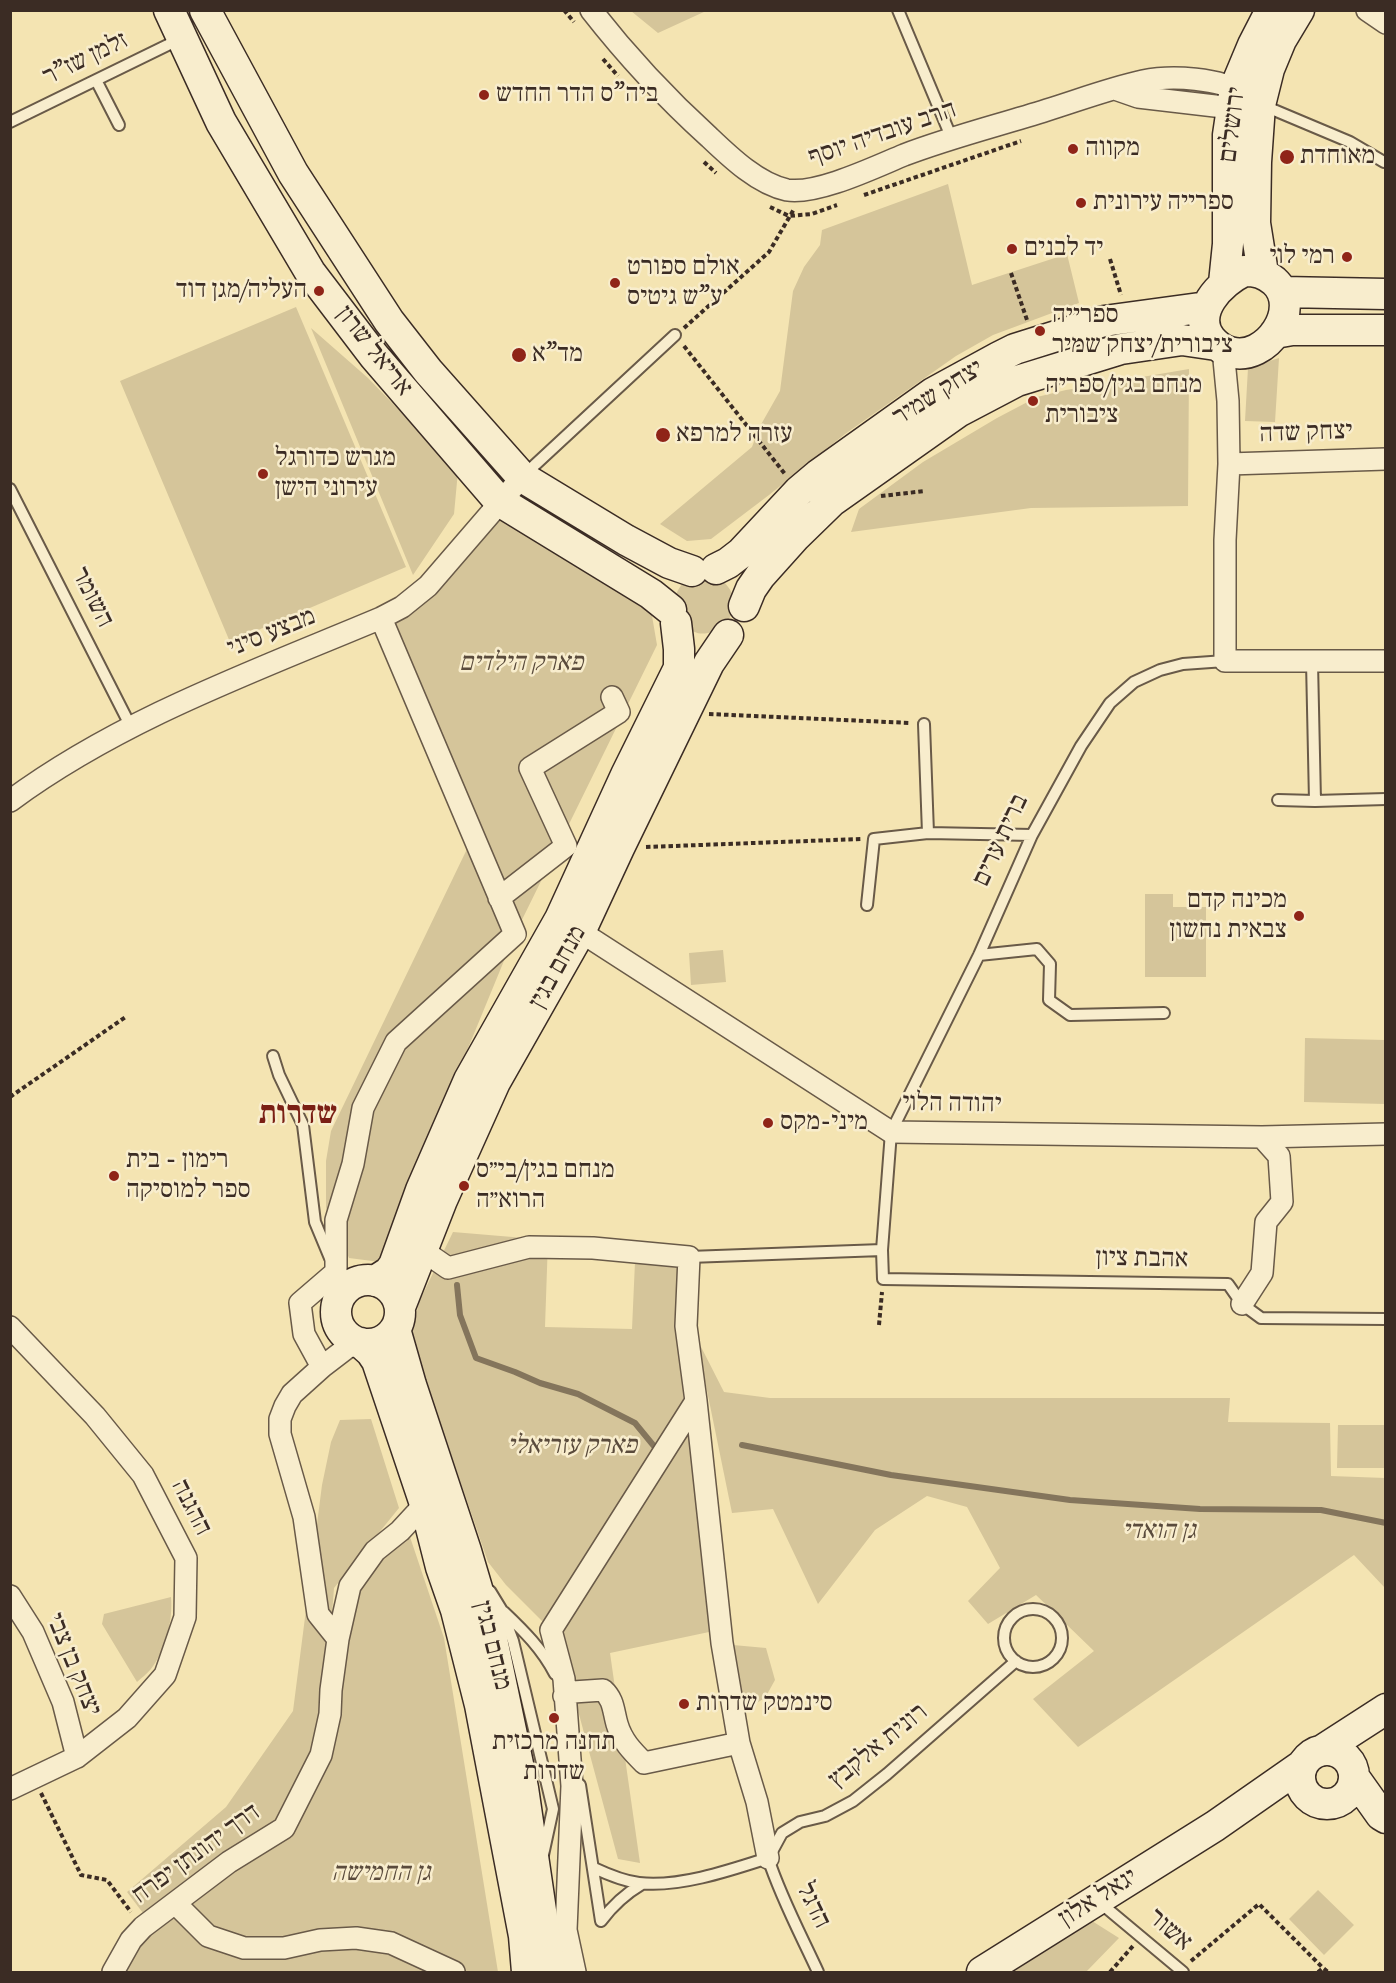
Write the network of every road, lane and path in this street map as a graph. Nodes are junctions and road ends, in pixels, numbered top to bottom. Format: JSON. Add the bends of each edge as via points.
{"nodes":[{"id":1,"x":169,"y":10,"type":"edge"},
{"id":2,"x":205,"y":10,"type":"edge"},
{"id":3,"x":564,"y":10,"type":"edge"},
{"id":4,"x":591,"y":10,"type":"edge"},
{"id":5,"x":898,"y":10,"type":"edge"},
{"id":6,"x":1271,"y":10,"type":"edge"},
{"id":7,"x":1299,"y":10,"type":"edge"},
{"id":8,"x":1366,"y":10,"type":"edge"},
{"id":9,"x":1386,"y":23,"type":"edge"},
{"id":10,"x":577,"y":26,"type":"dead end"},
{"id":11,"x":181,"y":38,"type":"junction"},
{"id":12,"x":597,"y":51,"type":"dead end"},
{"id":13,"x":619,"y":77,"type":"dead end"},
{"id":14,"x":96,"y":80,"type":"junction"},
{"id":15,"x":1242,"y":100,"type":"junction"},
{"id":16,"x":10,"y":122,"type":"edge"},
{"id":17,"x":119,"y":125,"type":"dead end"},
{"id":18,"x":1031,"y":137,"type":"dead end"},
{"id":19,"x":952,"y":139,"type":"junction"},
{"id":20,"x":702,"y":160,"type":"dead end"},
{"id":21,"x":1384,"y":162,"type":"dead end"},
{"id":22,"x":720,"y":176,"type":"dead end"},
{"id":23,"x":809,"y":190,"type":"junction"},
{"id":24,"x":854,"y":199,"type":"dead end"},
{"id":25,"x":842,"y":203,"type":"dead end"},
{"id":26,"x":765,"y":205,"type":"dead end"},
{"id":27,"x":789,"y":216,"type":"junction"},
{"id":28,"x":1110,"y":259,"type":"dead end"},
{"id":29,"x":1011,"y":273,"type":"dead end"},
{"id":30,"x":1273,"y":283,"type":"junction"},
{"id":31,"x":1386,"y":294,"type":"edge"},
{"id":32,"x":1216,"y":295,"type":"junction"},
{"id":33,"x":1127,"y":318,"type":"junction"},
{"id":34,"x":1386,"y":330,"type":"edge"},
{"id":35,"x":1275,"y":333,"type":"junction"},
{"id":36,"x":675,"y":335,"type":"junction"},
{"id":37,"x":1035,"y":342,"type":"junction"},
{"id":38,"x":1227,"y":349,"type":"junction"},
{"id":39,"x":1386,"y":459,"type":"edge"},
{"id":40,"x":1229,"y":464,"type":"junction"},
{"id":41,"x":522,"y":477,"type":"junction"},
{"id":42,"x":10,"y":489,"type":"edge"},
{"id":43,"x":799,"y":491,"type":"junction"},
{"id":44,"x":499,"y":501,"type":"junction"},
{"id":45,"x":704,"y":570,"type":"junction"},
{"id":46,"x":744,"y":606,"type":"junction"},
{"id":47,"x":673,"y":617,"type":"junction"},
{"id":48,"x":381,"y":618,"type":"junction"},
{"id":49,"x":728,"y":635,"type":"junction"},
{"id":50,"x":1225,"y":661,"type":"junction"},
{"id":51,"x":1386,"y":661,"type":"edge"},
{"id":52,"x":1312,"y":662,"type":"junction"},
{"id":53,"x":612,"y":697,"type":"dead end"},
{"id":54,"x":686,"y":712,"type":"junction"},
{"id":55,"x":924,"y":724,"type":"joint"},
{"id":56,"x":130,"y":727,"type":"junction"},
{"id":57,"x":1386,"y":799,"type":"edge"},
{"id":58,"x":1278,"y":800,"type":"dead end"},
{"id":59,"x":10,"y":801,"type":"edge"},
{"id":60,"x":1315,"y":801,"type":"junction"},
{"id":61,"x":928,"y":833,"type":"junction"},
{"id":62,"x":1032,"y":835,"type":"junction"},
{"id":63,"x":874,"y":839,"type":"junction"},
{"id":64,"x":619,"y":848,"type":"junction"},
{"id":65,"x":499,"y":898,"type":"junction"},
{"id":66,"x":867,"y":905,"type":"dead end"},
{"id":67,"x":570,"y":925,"type":"junction"},
{"id":68,"x":979,"y":955,"type":"junction"},
{"id":69,"x":1164,"y":1013,"type":"dead end"},
{"id":70,"x":127,"y":1016,"type":"dead end"},
{"id":71,"x":273,"y":1056,"type":"dead end"},
{"id":72,"x":10,"y":1097,"type":"edge"},
{"id":73,"x":891,"y":1132,"type":"junction"},
{"id":74,"x":1386,"y":1134,"type":"edge"},
{"id":75,"x":1262,"y":1137,"type":"junction"},
{"id":76,"x":422,"y":1250,"type":"junction"},
{"id":77,"x":882,"y":1250,"type":"junction"},
{"id":78,"x":689,"y":1257,"type":"junction"},
{"id":79,"x":358,"y":1278,"type":"junction"},
{"id":80,"x":884,"y":1279,"type":"junction"},
{"id":81,"x":1242,"y":1304,"type":"junction"},
{"id":82,"x":397,"y":1318,"type":"junction"},
{"id":83,"x":1386,"y":1319,"type":"edge"},
{"id":84,"x":879,"y":1324,"type":"dead end"},
{"id":85,"x":10,"y":1328,"type":"edge"},
{"id":86,"x":358,"y":1342,"type":"junction"},
{"id":87,"x":322,"y":1367,"type":"junction"},
{"id":88,"x":696,"y":1401,"type":"junction"},
{"id":89,"x":425,"y":1504,"type":"junction"},
{"id":90,"x":466,"y":1551,"type":"junction"},
{"id":91,"x":10,"y":1596,"type":"edge"},
{"id":92,"x":501,"y":1609,"type":"junction"},
{"id":93,"x":338,"y":1639,"type":"junction"},
{"id":94,"x":1016,"y":1661,"type":"junction"},
{"id":95,"x":564,"y":1696,"type":"junction"},
{"id":96,"x":1386,"y":1709,"type":"edge"},
{"id":97,"x":1386,"y":1714,"type":"edge"},
{"id":98,"x":739,"y":1743,"type":"junction"},
{"id":99,"x":77,"y":1757,"type":"junction"},
{"id":100,"x":1312,"y":1758,"type":"junction"},
{"id":101,"x":1353,"y":1773,"type":"junction"},
{"id":102,"x":34,"y":1779,"type":"junction"},
{"id":103,"x":10,"y":1789,"type":"edge"},
{"id":104,"x":1322,"y":1802,"type":"junction"},
{"id":105,"x":1383,"y":1816,"type":"edge"},
{"id":106,"x":1215,"y":1826,"type":"junction"},
{"id":107,"x":768,"y":1858,"type":"junction"},
{"id":108,"x":594,"y":1868,"type":"junction"},
{"id":109,"x":538,"y":1882,"type":"junction"},
{"id":110,"x":642,"y":1884,"type":"junction"},
{"id":111,"x":1098,"y":1901,"type":"junction"},
{"id":112,"x":175,"y":1903,"type":"junction"},
{"id":113,"x":143,"y":1927,"type":"junction"},
{"id":114,"x":1142,"y":1937,"type":"junction"},
{"id":115,"x":1323,"y":1968,"type":"junction"},
{"id":116,"x":1181,"y":1971,"type":"edge"},
{"id":117,"x":113,"y":1972,"type":"edge"},
{"id":118,"x":454,"y":1972,"type":"edge"},
{"id":119,"x":527,"y":1972,"type":"edge"},
{"id":120,"x":550,"y":1972,"type":"edge"},
{"id":121,"x":575,"y":1972,"type":"edge"},
{"id":122,"x":818,"y":1972,"type":"edge"},
{"id":123,"x":982,"y":1972,"type":"edge"},
{"id":124,"x":1110,"y":1972,"type":"edge"},
{"id":125,"x":1318,"y":1972,"type":"edge"},
{"id":126,"x":1328,"y":1972,"type":"edge"}],
"edges":[{"from":1,"to":11,"type":"main road","name":"אריאל שרון"},
{"from":2,"to":41,"type":"main road","name":"אריאל שרון","via":[[293,173],[389,321]]},
{"from":3,"to":10,"type":"path"},
{"from":4,"to":23,"type":"street","name":"הרב עובדיה יוסף","via":[[644,74],[743,168],[788,190]]},
{"from":5,"to":19,"type":"lane"},
{"from":6,"to":15,"type":"main road","name":"ירושלים","via":[[1253,45]]},
{"from":7,"to":15,"type":"main road","name":"ירושלים","via":[[1269,69]]},
{"from":8,"to":9,"type":"street"},
{"from":11,"to":14,"type":"lane","name":"זלמן שז\"ר"},
{"from":11,"to":44,"type":"main road","name":"אריאל שרון","via":[[221,122],[310,272],[374,356]]},
{"from":12,"to":13,"type":"path"},
{"from":14,"to":16,"type":"lane","name":"זלמן שז\"ר"},
{"from":14,"to":17,"type":"lane"},
{"from":15,"to":19,"type":"street","name":"הרב עובדיה יוסף","via":[[1190,78],[1144,80]]},
{"from":15,"to":21,"type":"lane","via":[[1350,142]]},
{"from":15,"to":30,"type":"main road","name":"ירושלים","via":[[1256,162],[1255,223]]},
{"from":15,"to":32,"type":"main road","name":"ירושלים","via":[[1228,135],[1228,244]]},
{"from":18,"to":24,"type":"path"},
{"from":19,"to":23,"type":"street","name":"הרב עובדיה יוסף"},
{"from":20,"to":22,"type":"path"},
{"from":23,"to":27,"type":"path"},
{"from":25,"to":27,"type":"path","via":[[812,214]]},
{"from":26,"to":27,"type":"path"},
{"from":27,"to":36,"type":"path","via":[[769,252]]},
{"from":28,"to":33,"type":"path"},
{"from":29,"to":37,"type":"path"},
{"from":30,"to":31,"type":"main road"},
{"from":30,"to":32,"type":"main road","via":[[1244,271]]},
{"from":30,"to":35,"type":"main road","via":[[1286,302],[1286,312]]},
{"from":32,"to":33,"type":"main road","name":"יצחק שמיר"},
{"from":32,"to":38,"type":"main road","via":[[1204,322],[1206,330]]},
{"from":33,"to":37,"type":"main road","name":"יצחק שמיר"},
{"from":34,"to":35,"type":"main road"},
{"from":35,"to":38,"type":"main road","via":[[1259,348]]},
{"from":36,"to":41,"type":"lane"},
{"from":36,"to":43,"type":"path"},
{"from":37,"to":43,"type":"main road","name":"יצחק שמיר","via":[[933,393]]},
{"from":38,"to":40,"type":"street"},
{"from":38,"to":46,"type":"main road","name":"יצחק שמיר","via":[[1182,340],[1121,350],[1017,381],[958,412],[832,501],[760,576]]},
{"from":39,"to":40,"type":"street","name":"יצחק שדה"},
{"from":40,"to":50,"type":"street"},
{"from":41,"to":44,"type":"street","name":"מבצע סיני"},
{"from":41,"to":45,"type":"main road","name":"אריאל שרון","via":[[669,563]]},
{"from":42,"to":56,"type":"lane","name":"השומר"},
{"from":43,"to":45,"type":"main road","name":"יצחק שמיר","via":[[741,553],[728,563]]},
{"from":44,"to":47,"type":"main road","name":"אריאל שרון","via":[[651,594]]},
{"from":44,"to":48,"type":"street","name":"מבצע סיני","via":[[428,586]]},
{"from":45,"to":46,"type":"main road","via":[[728,574],[743,595]]},
{"from":45,"to":47,"type":"main road","via":[[683,577],[675,587],[671,600]]},
{"from":46,"to":49,"type":"main road","via":[[741,620]]},
{"from":47,"to":49,"type":"main road","via":[[683,632],[700,641],[712,642]]},
{"from":47,"to":67,"type":"main road","name":"מנחם בגין","via":[[679,668],[626,775]]},
{"from":48,"to":56,"type":"street","name":"מבצע סיני"},
{"from":48,"to":65,"type":"street"},
{"from":49,"to":54,"type":"main road","name":"מנחם בגין","via":[[709,663]]},
{"from":50,"to":52,"type":"street","name":"ברית ערים"},
{"from":50,"to":62,"type":"lane","name":"ברית ערים","via":[[1160,670],[1134,682],[1110,703],[1081,746]]},
{"from":51,"to":52,"type":"street","name":"ברית ערים"},
{"from":52,"to":60,"type":"lane"},
{"from":53,"to":65,"type":"street","via":[[620,712],[530,768],[566,846]]},
{"from":54,"to":55,"type":"path"},
{"from":54,"to":64,"type":"main road","name":"מנחם בגין"},
{"from":55,"to":61,"type":"lane"},
{"from":56,"to":59,"type":"street","name":"מבצע סיני","via":[[42,777]]},
{"from":57,"to":60,"type":"lane"},
{"from":58,"to":60,"type":"lane"},
{"from":61,"to":62,"type":"lane"},
{"from":61,"to":63,"type":"lane"},
{"from":62,"to":68,"type":"lane","name":"ברית ערים"},
{"from":63,"to":64,"type":"path"},
{"from":63,"to":66,"type":"lane"},
{"from":64,"to":67,"type":"main road","name":"מנחם בגין"},
{"from":65,"to":79,"type":"street","via":[[515,934],[396,1042],[363,1108],[353,1164],[336,1220]]},
{"from":67,"to":73,"type":"street","name":"יהודה הלוי"},
{"from":67,"to":76,"type":"main road","name":"מנחם בגין","via":[[495,1082]]},
{"from":67,"to":79,"type":"main road","name":"מנחם בגין","via":[[469,1080],[421,1190],[394,1265],[389,1272]]},
{"from":68,"to":69,"type":"lane","via":[[1037,950],[1050,964],[1049,1000],[1070,1015]]},
{"from":68,"to":73,"type":"lane","name":"ברית ערים"},
{"from":70,"to":72,"type":"path"},
{"from":71,"to":79,"type":"lane","via":[[303,1125],[315,1222]]},
{"from":73,"to":75,"type":"street","name":"יהודה הלוי"},
{"from":73,"to":77,"type":"lane","name":"ברית ערים"},
{"from":74,"to":75,"type":"street","name":"יהודה הלוי"},
{"from":75,"to":81,"type":"street","via":[[1279,1156],[1282,1202],[1266,1222],[1262,1273]]},
{"from":76,"to":78,"type":"street","via":[[448,1268],[529,1247]]},
{"from":76,"to":82,"type":"main road","name":"מנחם בגין"},
{"from":77,"to":78,"type":"lane"},
{"from":77,"to":80,"type":"lane","name":"ברית ערים"},
{"from":78,"to":88,"type":"street","via":[[686,1326]]},
{"from":79,"to":82,"type":"main road","via":[[391,1290]]},
{"from":79,"to":86,"type":"main road","via":[[342,1294],[336,1314],[346,1336]]},
{"from":79,"to":87,"type":"street","via":[[300,1303],[304,1334]]},
{"from":80,"to":81,"type":"lane","name":"אהבת ציון","via":[[1228,1284]]},
{"from":80,"to":84,"type":"path"},
{"from":81,"to":83,"type":"lane","name":"אהבת ציון","via":[[1262,1318]]},
{"from":82,"to":86,"type":"main road","via":[[388,1337],[379,1342]]},
{"from":82,"to":90,"type":"main road","name":"מנחם בגין","via":[[411,1385]]},
{"from":85,"to":99,"type":"street","name":"ההגנה","via":[[95,1416],[143,1475],[186,1558],[185,1617],[165,1675],[127,1718]]},
{"from":86,"to":87,"type":"street"},
{"from":86,"to":89,"type":"main road","name":"מנחם בגין","via":[[377,1360]]},
{"from":87,"to":93,"type":"street","via":[[292,1394],[280,1419],[280,1434],[304,1517],[318,1614]]},
{"from":88,"to":95,"type":"street","via":[[551,1630],[564,1679]]},
{"from":88,"to":98,"type":"street","via":[[722,1643]]},
{"from":89,"to":93,"type":"street","name":"דרך יהונתן יפרח","via":[[375,1551],[350,1586]]},
{"from":89,"to":119,"type":"main road","name":"מנחם בגין","via":[[480,1705],[524,1936]]},
{"from":90,"to":92,"type":"lane"},
{"from":90,"to":109,"type":"main road","name":"מנחם בגין","via":[[492,1639],[524,1788]]},
{"from":91,"to":99,"type":"street","name":"יצחק בן צבי","via":[[33,1632],[63,1702]]},
{"from":92,"to":95,"type":"lane","via":[[530,1636],[549,1662]]},
{"from":92,"to":109,"type":"lane","via":[[513,1641],[553,1809]]},
{"from":93,"to":112,"type":"street","name":"דרך יהונתן יפרח","via":[[321,1755],[284,1828],[229,1862]]},
{"from":94,"to":94,"type":"lane","via":[[1035,1666],[1053,1659],[1062,1642],[1052,1615],[1025,1610],[1010,1620],[1004,1637]]},
{"from":94,"to":107,"type":"lane","name":"רונית אלקבץ","via":[[853,1801],[782,1833]]},
{"from":95,"to":98,"type":"street","via":[[603,1690],[611,1698],[627,1747],[644,1763]]},
{"from":95,"to":108,"type":"lane"},
{"from":95,"to":121,"type":"street","via":[[572,1786],[566,1930]]},
{"from":96,"to":100,"type":"main road","name":"יגאל אלון"},
{"from":97,"to":101,"type":"main road","via":[[1362,1750]]},
{"from":98,"to":107,"type":"street","via":[[757,1802]]},
{"from":99,"to":102,"type":"street","name":"ההגנה"},
{"from":100,"to":101,"type":"main road","via":[[1333,1750],[1348,1760]]},
{"from":100,"to":104,"type":"main road","via":[[1300,1782],[1302,1789]]},
{"from":100,"to":106,"type":"main road","name":"יגאל אלון"},
{"from":101,"to":104,"type":"main road","via":[[1352,1786],[1342,1799]]},
{"from":101,"to":105,"type":"main road"},
{"from":102,"to":103,"type":"street","name":"ההגנה"},
{"from":102,"to":113,"type":"path","via":[[81,1875],[106,1880]]},
{"from":104,"to":105,"type":"main road","via":[[1358,1807]]},
{"from":104,"to":106,"type":"main road","name":"יגאל אלון","via":[[1258,1810]]},
{"from":106,"to":111,"type":"main road","name":"יגאל אלון"},
{"from":107,"to":110,"type":"lane","via":[[678,1882]]},
{"from":107,"to":122,"type":"lane","name":"הדגל","via":[[777,1886]]},
{"from":108,"to":110,"type":"lane"},
{"from":108,"to":110,"type":"lane","via":[[602,1921],[626,1893]]},
{"from":109,"to":120,"type":"main road","name":"מנחם בגין"},
{"from":111,"to":114,"type":"lane","name":"אשור"},
{"from":111,"to":123,"type":"main road","name":"יגאל אלון"},
{"from":112,"to":113,"type":"street","name":"דרך יהונתן יפרח"},
{"from":112,"to":118,"type":"street","via":[[208,1936],[244,1948],[284,1948],[356,1938],[391,1943]]},
{"from":113,"to":117,"type":"street","name":"דרך יהונתן יפרח"},
{"from":114,"to":116,"type":"lane","name":"אשור"},
{"from":114,"to":124,"type":"path"},
{"from":115,"to":116,"type":"path","via":[[1259,1904]]},
{"from":115,"to":125,"type":"path"},
{"from":115,"to":126,"type":"path"}]}
